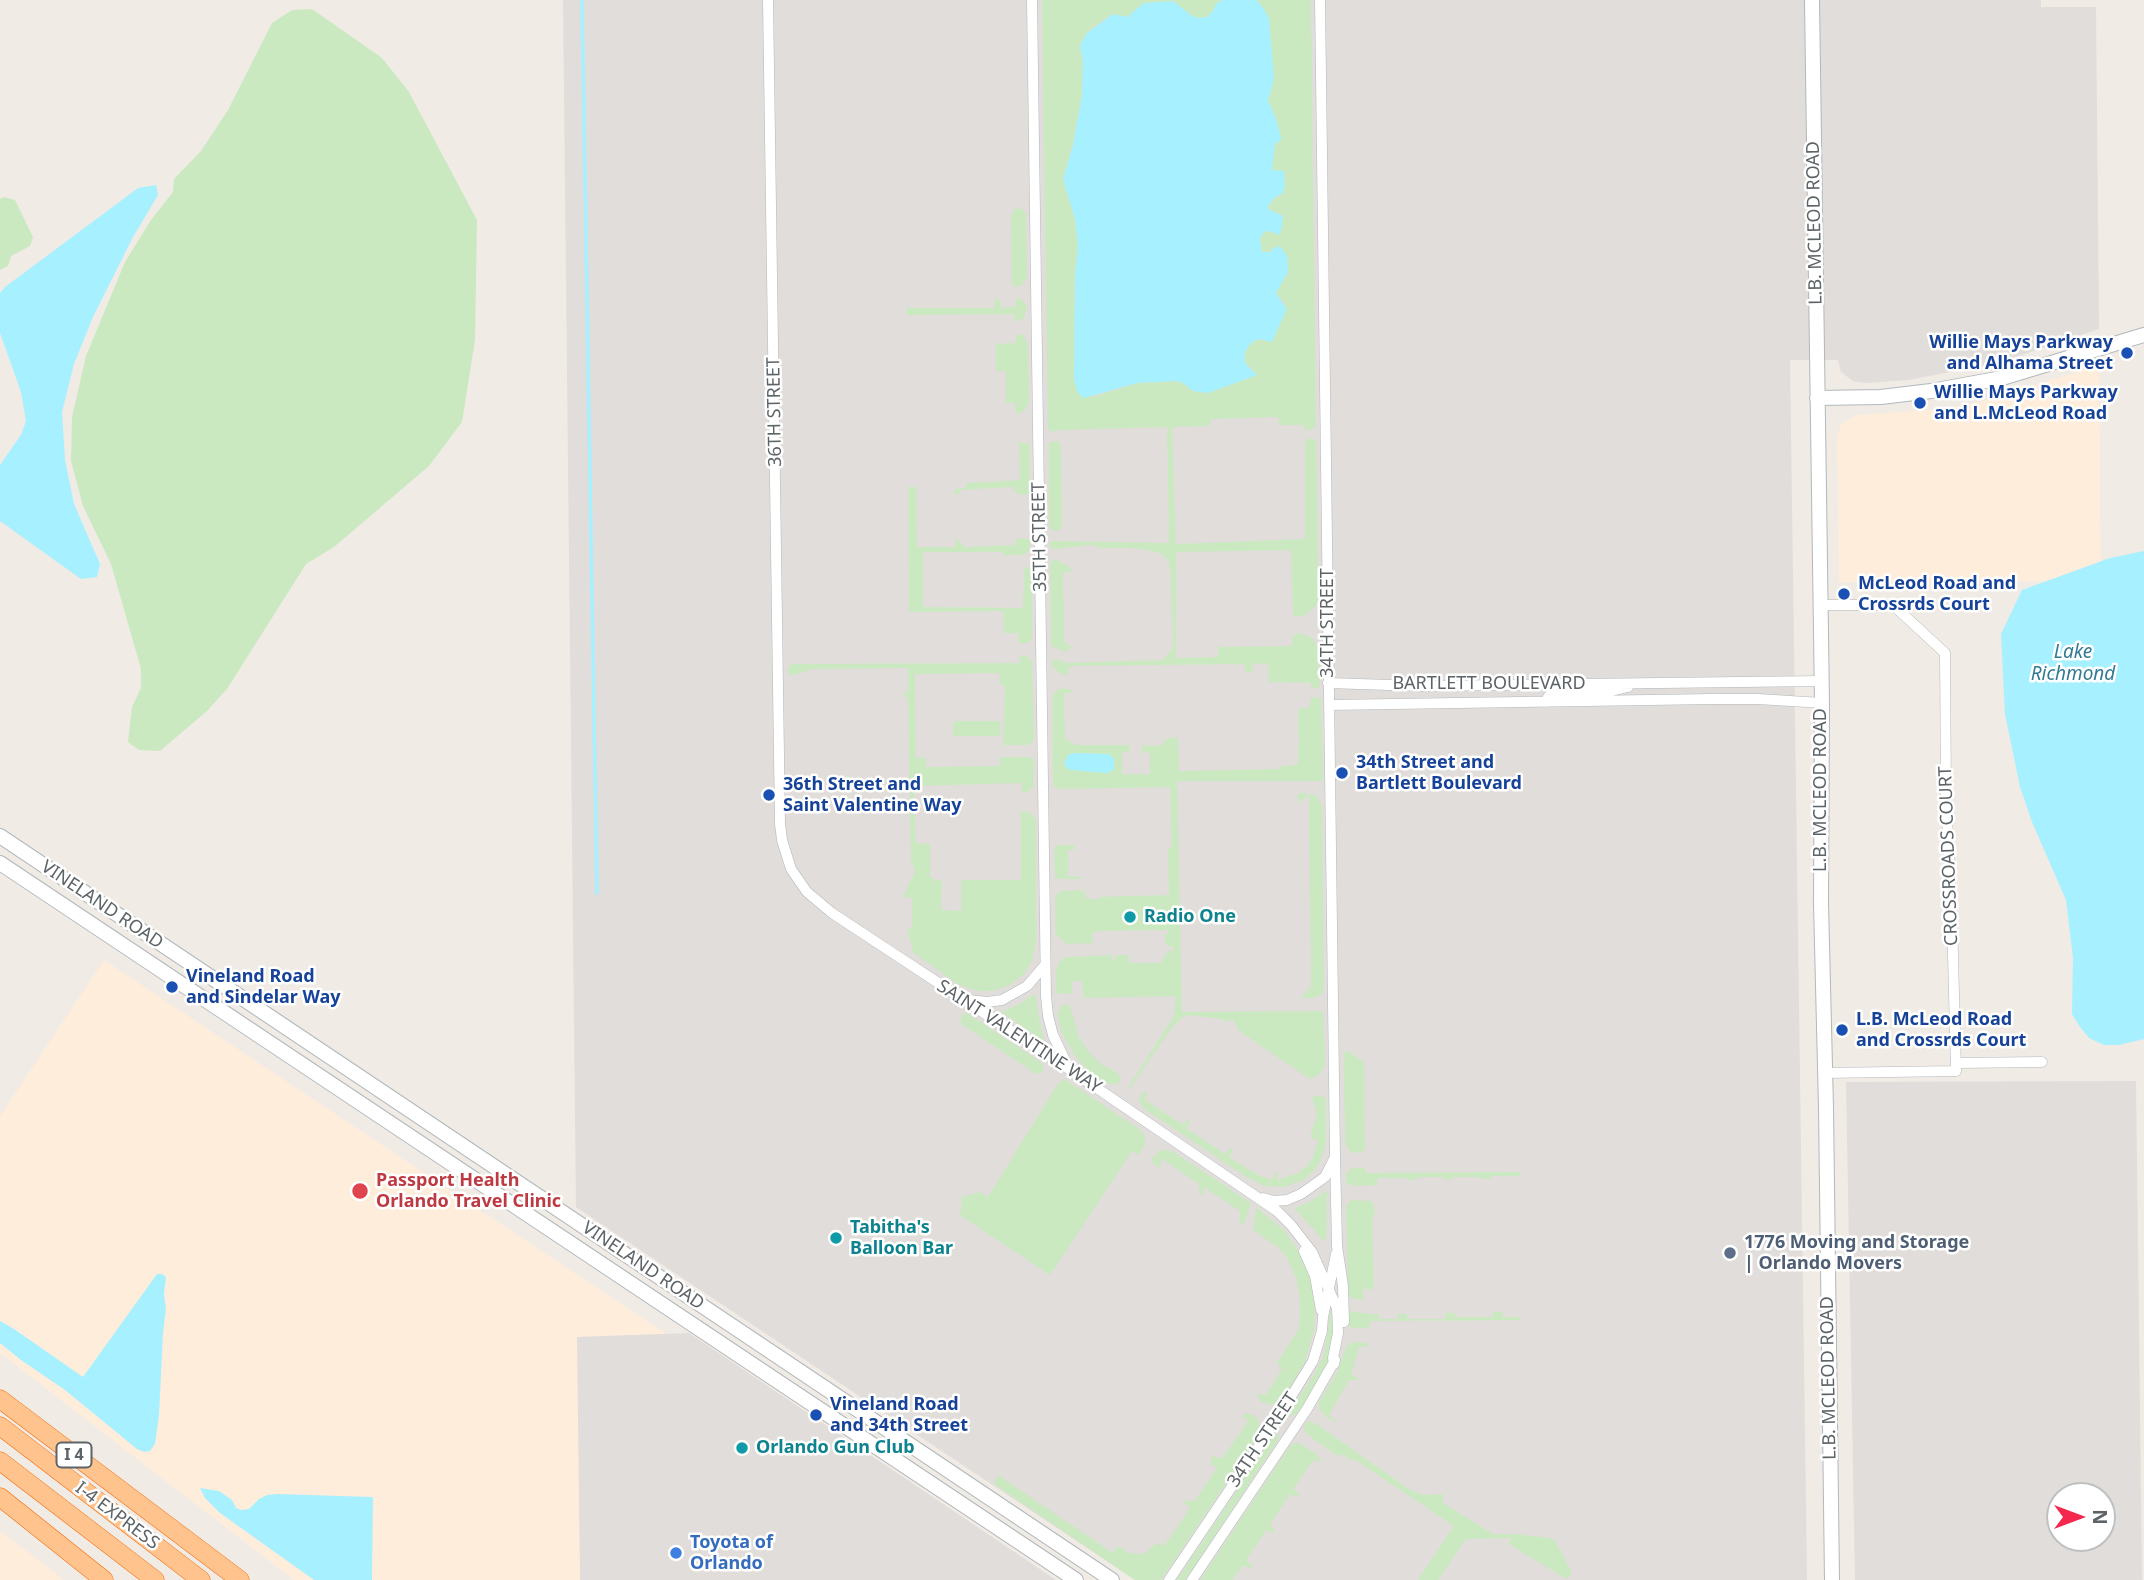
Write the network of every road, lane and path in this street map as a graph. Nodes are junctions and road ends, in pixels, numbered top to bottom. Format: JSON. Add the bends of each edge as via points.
{"nodes":[{"id":1,"x":768,"y":0,"type":"edge"},
{"id":2,"x":1032,"y":0,"type":"edge"},
{"id":3,"x":1320,"y":0,"type":"edge"},
{"id":4,"x":1812,"y":0,"type":"edge"},
{"id":5,"x":2144,"y":335,"type":"edge"},
{"id":6,"x":1817,"y":398,"type":"junction"},
{"id":7,"x":1820,"y":606,"type":"junction"},
{"id":8,"x":1821,"y":681,"type":"junction"},
{"id":9,"x":1649,"y":682,"type":"junction"},
{"id":10,"x":1328,"y":683,"type":"junction"},
{"id":11,"x":1546,"y":702,"type":"junction"},
{"id":12,"x":1822,"y":703,"type":"junction"},
{"id":13,"x":1329,"y":705,"type":"junction"},
{"id":14,"x":780,"y":824,"type":"joint"},
{"id":15,"x":0,"y":836,"type":"edge"},
{"id":16,"x":0,"y":863,"type":"edge"},
{"id":17,"x":1045,"y":965,"type":"junction"},
{"id":18,"x":219,"y":983,"type":"junction"},
{"id":19,"x":964,"y":1000,"type":"junction"},
{"id":20,"x":205,"y":1002,"type":"junction"},
{"id":21,"x":2042,"y":1062,"type":"dead end"},
{"id":22,"x":1956,"y":1063,"type":"junction"},
{"id":23,"x":1069,"y":1069,"type":"junction"},
{"id":24,"x":1825,"y":1073,"type":"junction"},
{"id":25,"x":400,"y":1103,"type":"junction"},
{"id":26,"x":386,"y":1122,"type":"junction"},
{"id":27,"x":1335,"y":1156,"type":"junction"},
{"id":28,"x":1259,"y":1197,"type":"junction"},
{"id":29,"x":1291,"y":1225,"type":"junction"},
{"id":30,"x":1337,"y":1246,"type":"junction"},
{"id":31,"x":1312,"y":1252,"type":"joint"},
{"id":32,"x":1328,"y":1287,"type":"junction"},
{"id":33,"x":1323,"y":1317,"type":"junction"},
{"id":34,"x":722,"y":1319,"type":"junction"},
{"id":35,"x":712,"y":1338,"type":"junction"},
{"id":36,"x":1334,"y":1364,"type":"junction"},
{"id":37,"x":0,"y":1399,"type":"edge"},
{"id":38,"x":872,"y":1419,"type":"junction"},
{"id":39,"x":0,"y":1426,"type":"edge"},
{"id":40,"x":860,"y":1437,"type":"junction"},
{"id":41,"x":0,"y":1461,"type":"edge"},
{"id":42,"x":974,"y":1488,"type":"junction"},
{"id":43,"x":0,"y":1497,"type":"edge"},
{"id":44,"x":964,"y":1505,"type":"junction"},
{"id":45,"x":104,"y":1580,"type":"edge"},
{"id":46,"x":155,"y":1580,"type":"edge"},
{"id":47,"x":201,"y":1580,"type":"edge"},
{"id":48,"x":240,"y":1580,"type":"edge"},
{"id":49,"x":1076,"y":1580,"type":"edge"},
{"id":50,"x":1112,"y":1580,"type":"edge"},
{"id":51,"x":1169,"y":1580,"type":"edge"},
{"id":52,"x":1192,"y":1580,"type":"edge"},
{"id":53,"x":1832,"y":1580,"type":"edge"}],
"edges":[{"from":1,"to":14,"type":"street","name":"36TH STREET"},
{"from":2,"to":17,"type":"street","name":"35TH STREET"},
{"from":3,"to":10,"type":"street","name":"34TH STREET"},
{"from":4,"to":6,"type":"street","name":"L.B. MCLEOD ROAD"},
{"from":5,"to":6,"type":"street","via":[[2002,378],[1881,397]]},
{"from":6,"to":7,"type":"street","name":"L.B. MCLEOD ROAD"},
{"from":7,"to":8,"type":"street","name":"L.B. MCLEOD ROAD"},
{"from":7,"to":22,"type":"street","name":"CROSSROADS COURT","via":[[1893,605],[1945,653]]},
{"from":8,"to":9,"type":"street","name":"BARTLETT BOULEVARD"},
{"from":8,"to":12,"type":"street","name":"L.B. MCLEOD ROAD"},
{"from":9,"to":10,"type":"street","name":"BARTLETT BOULEVARD"},
{"from":9,"to":11,"type":"street","name":"BARTLETT BOULEVARD","via":[[1611,691],[1553,692]]},
{"from":10,"to":13,"type":"street","name":"34TH STREET"},
{"from":11,"to":12,"type":"street","name":"BARTLETT BOULEVARD","via":[[1747,699]]},
{"from":11,"to":13,"type":"street","name":"BARTLETT BOULEVARD"},
{"from":12,"to":24,"type":"street","name":"L.B. MCLEOD ROAD"},
{"from":13,"to":27,"type":"street","name":"34TH STREET"},
{"from":14,"to":19,"type":"street","name":"SAINT VALENTINE WAY","via":[[791,869],[807,892]]},
{"from":15,"to":18,"type":"street","name":"VINELAND ROAD"},
{"from":16,"to":20,"type":"street","name":"VINELAND ROAD"},
{"from":17,"to":19,"type":"street","via":[[1027,986],[1002,1000]]},
{"from":17,"to":23,"type":"street","name":"35TH STREET","via":[[1048,1016]]},
{"from":18,"to":20,"type":"street"},
{"from":18,"to":25,"type":"street","name":"VINELAND ROAD"},
{"from":19,"to":23,"type":"street","name":"SAINT VALENTINE WAY"},
{"from":20,"to":26,"type":"street","name":"VINELAND ROAD"},
{"from":21,"to":22,"type":"street"},
{"from":22,"to":24,"type":"street","via":[[1956,1071]]},
{"from":23,"to":28,"type":"street","name":"SAINT VALENTINE WAY"},
{"from":24,"to":53,"type":"street","name":"L.B. MCLEOD ROAD"},
{"from":25,"to":26,"type":"street"},
{"from":25,"to":34,"type":"street","name":"VINELAND ROAD"},
{"from":26,"to":35,"type":"street","name":"VINELAND ROAD"},
{"from":27,"to":28,"type":"street","via":[[1325,1177],[1301,1194],[1274,1201]]},
{"from":27,"to":30,"type":"street","name":"34TH STREET"},
{"from":28,"to":29,"type":"street","name":"SAINT VALENTINE WAY"},
{"from":29,"to":31,"type":"street","name":"SAINT VALENTINE WAY"},
{"from":29,"to":33,"type":"street","name":"SAINT VALENTINE WAY","via":[[1315,1276]]},
{"from":30,"to":32,"type":"street","name":"34TH STREET"},
{"from":30,"to":36,"type":"street","name":"34TH STREET","via":[[1344,1316]]},
{"from":31,"to":32,"type":"street","name":"34TH STREET"},
{"from":32,"to":33,"type":"street","name":"34TH STREET"},
{"from":32,"to":36,"type":"street","name":"34TH STREET","via":[[1338,1318]]},
{"from":33,"to":51,"type":"street","name":"34TH STREET","via":[[1320,1344],[1300,1384]]},
{"from":34,"to":35,"type":"street"},
{"from":34,"to":38,"type":"street","name":"VINELAND ROAD"},
{"from":35,"to":40,"type":"street","name":"VINELAND ROAD"},
{"from":36,"to":52,"type":"street","name":"34TH STREET"},
{"from":37,"to":48,"type":"highway","number":"I 4"},
{"from":38,"to":40,"type":"street"},
{"from":38,"to":42,"type":"street","name":"VINELAND ROAD"},
{"from":39,"to":47,"type":"highway","name":"I-4 EXPRESS"},
{"from":40,"to":44,"type":"street","name":"VINELAND ROAD"},
{"from":41,"to":46,"type":"highway","name":"I-4 EXPRESS"},
{"from":42,"to":44,"type":"street"},
{"from":42,"to":50,"type":"street","name":"VINELAND ROAD"},
{"from":43,"to":45,"type":"highway"},
{"from":44,"to":49,"type":"street","name":"VINELAND ROAD"}]}
